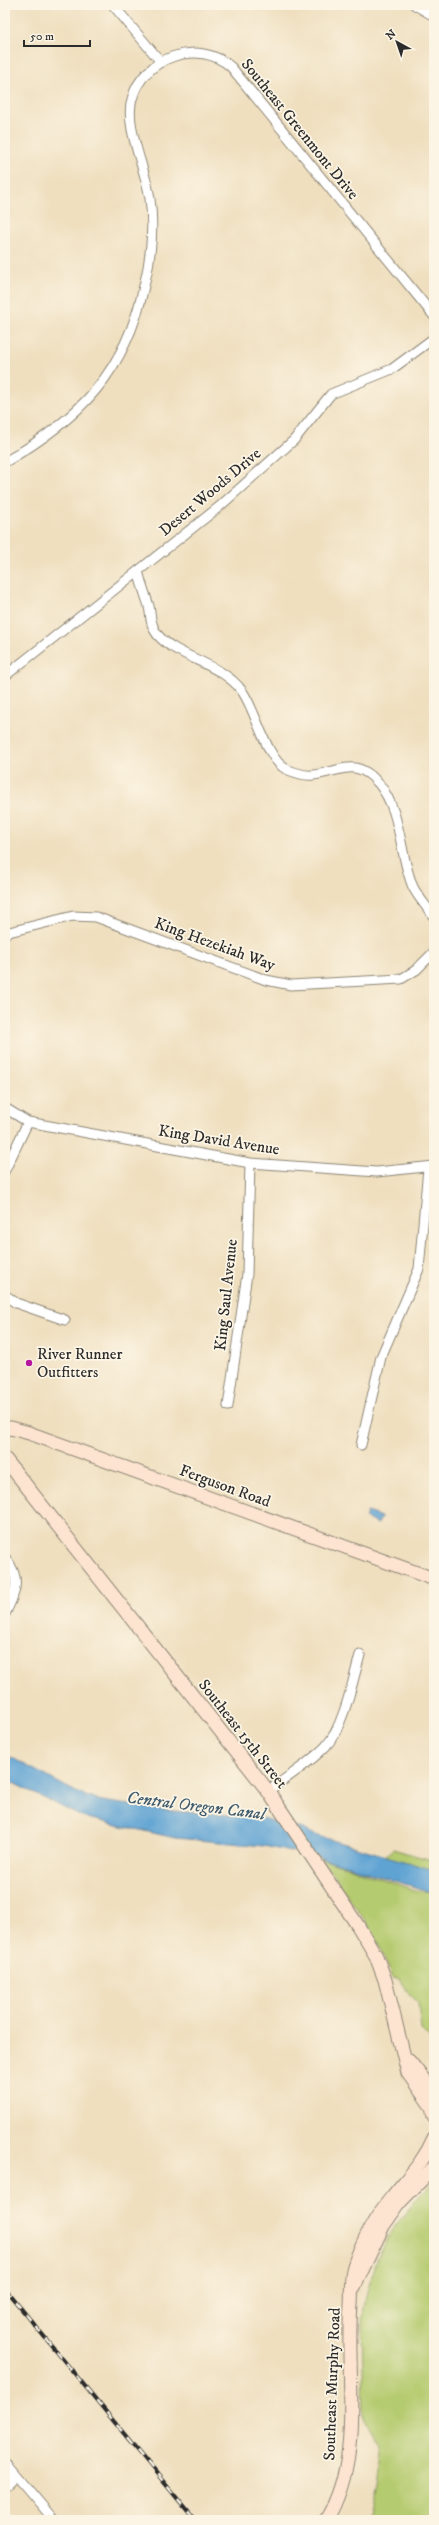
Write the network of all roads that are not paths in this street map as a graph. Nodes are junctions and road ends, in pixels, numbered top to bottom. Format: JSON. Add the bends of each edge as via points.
{"nodes":[{"id":1,"x":113,"y":5,"type":"edge"},
{"id":2,"x":415,"y":5,"type":"edge"},
{"id":3,"x":434,"y":16,"type":"edge"},
{"id":4,"x":161,"y":62,"type":"junction"},
{"id":5,"x":434,"y":316,"type":"edge"},
{"id":6,"x":434,"y":338,"type":"edge"},
{"id":7,"x":5,"y":462,"type":"edge"},
{"id":8,"x":138,"y":571,"type":"junction"},
{"id":9,"x":5,"y":676,"type":"edge"},
{"id":10,"x":434,"y":916,"type":"edge"},
{"id":11,"x":5,"y":933,"type":"edge"},
{"id":12,"x":434,"y":952,"type":"edge"},
{"id":13,"x":5,"y":1108,"type":"edge"},
{"id":14,"x":28,"y":1122,"type":"junction"},
{"id":15,"x":250,"y":1163,"type":"junction"},
{"id":16,"x":431,"y":1167,"type":"edge"},
{"id":17,"x":5,"y":1170,"type":"edge"},
{"id":18,"x":5,"y":1295,"type":"edge"},
{"id":19,"x":64,"y":1320,"type":"dead end"},
{"id":20,"x":228,"y":1406,"type":"dead end"},
{"id":21,"x":5,"y":1429,"type":"edge"},
{"id":22,"x":360,"y":1445,"type":"dead end"},
{"id":23,"x":5,"y":1459,"type":"edge"},
{"id":24,"x":5,"y":1557,"type":"edge"},
{"id":25,"x":434,"y":1578,"type":"edge"},
{"id":26,"x":5,"y":1614,"type":"edge"},
{"id":27,"x":360,"y":1655,"type":"dead end"},
{"id":28,"x":268,"y":1791,"type":"junction"},
{"id":29,"x":406,"y":2058,"type":"junction"},
{"id":30,"x":434,"y":2092,"type":"edge"},
{"id":31,"x":434,"y":2117,"type":"edge"},
{"id":32,"x":434,"y":2138,"type":"edge"},
{"id":33,"x":434,"y":2167,"type":"edge"},
{"id":34,"x":352,"y":2292,"type":"junction"},
{"id":35,"x":5,"y":2462,"type":"edge"},
{"id":36,"x":16,"y":2476,"type":"junction"},
{"id":37,"x":5,"y":2486,"type":"edge"},
{"id":38,"x":54,"y":2520,"type":"edge"},
{"id":39,"x":326,"y":2520,"type":"edge"}],
"edges":[{"from":1,"to":4,"type":"street"},
{"from":2,"to":3,"type":"street"},
{"from":4,"to":5,"type":"street","name":"Southeast Greenmont Drive","via":[[180,55],[201,53],[220,59],[231,67]]},
{"from":4,"to":7,"type":"street","name":"Southeast Greenmont Drive","via":[[139,82],[131,104],[132,124],[150,199],[152,230],[147,275],[130,337],[109,374],[91,396],[48,434]]},
{"from":6,"to":8,"type":"street","name":"Desert Woods Drive","via":[[392,369],[331,394],[294,440],[219,507]]},
{"from":8,"to":9,"type":"street","name":"Desert Woods Drive"},
{"from":8,"to":10,"type":"street","via":[[149,608],[150,622],[157,634],[166,643],[227,675],[242,690],[274,757],[285,768],[312,775],[344,766],[365,771],[379,784],[390,804],[414,887]]},
{"from":11,"to":12,"type":"street","name":"King Hezekiah Way","via":[[73,916],[96,917],[266,980],[291,985],[401,979],[416,970]]},
{"from":13,"to":14,"type":"street","name":"King David Avenue"},
{"from":14,"to":15,"type":"street","name":"King David Avenue"},
{"from":14,"to":17,"type":"street"},
{"from":15,"to":16,"type":"street","name":"King David Avenue","via":[[377,1172]]},
{"from":15,"to":20,"type":"street","name":"King Saul Avenue","via":[[247,1274]]},
{"from":16,"to":22,"type":"street","via":[[419,1269],[381,1357]]},
{"from":18,"to":19,"type":"street","via":[[16,1303]]},
{"from":21,"to":25,"type":"main road","name":"Ferguson Road","via":[[12,1428],[29,1433]]},
{"from":23,"to":28,"type":"main road","name":"Southeast 15th Street"},
{"from":24,"to":26,"type":"street","via":[[16,1574],[16,1588]]},
{"from":27,"to":28,"type":"street","via":[[342,1717],[327,1745]]},
{"from":28,"to":29,"type":"main road","name":"Southeast 15th Street","via":[[376,1956],[388,1988]]},
{"from":29,"to":30,"type":"main road","name":"Southeast 15th Street"},
{"from":29,"to":31,"type":"main road","name":"Southeast 15th Street","via":[[408,2073],[432,2107]]},
{"from":32,"to":34,"type":"main road","name":"Southeast Murphy Road","via":[[425,2157],[374,2221],[354,2267]]},
{"from":33,"to":34,"type":"main road","name":"Southeast Murphy Road","via":[[400,2202],[383,2226]]},
{"from":34,"to":39,"type":"main road","name":"Southeast Murphy Road","via":[[347,2465],[339,2495]]},
{"from":35,"to":36,"type":"street"},
{"from":36,"to":37,"type":"street"},
{"from":36,"to":38,"type":"street"}]}
